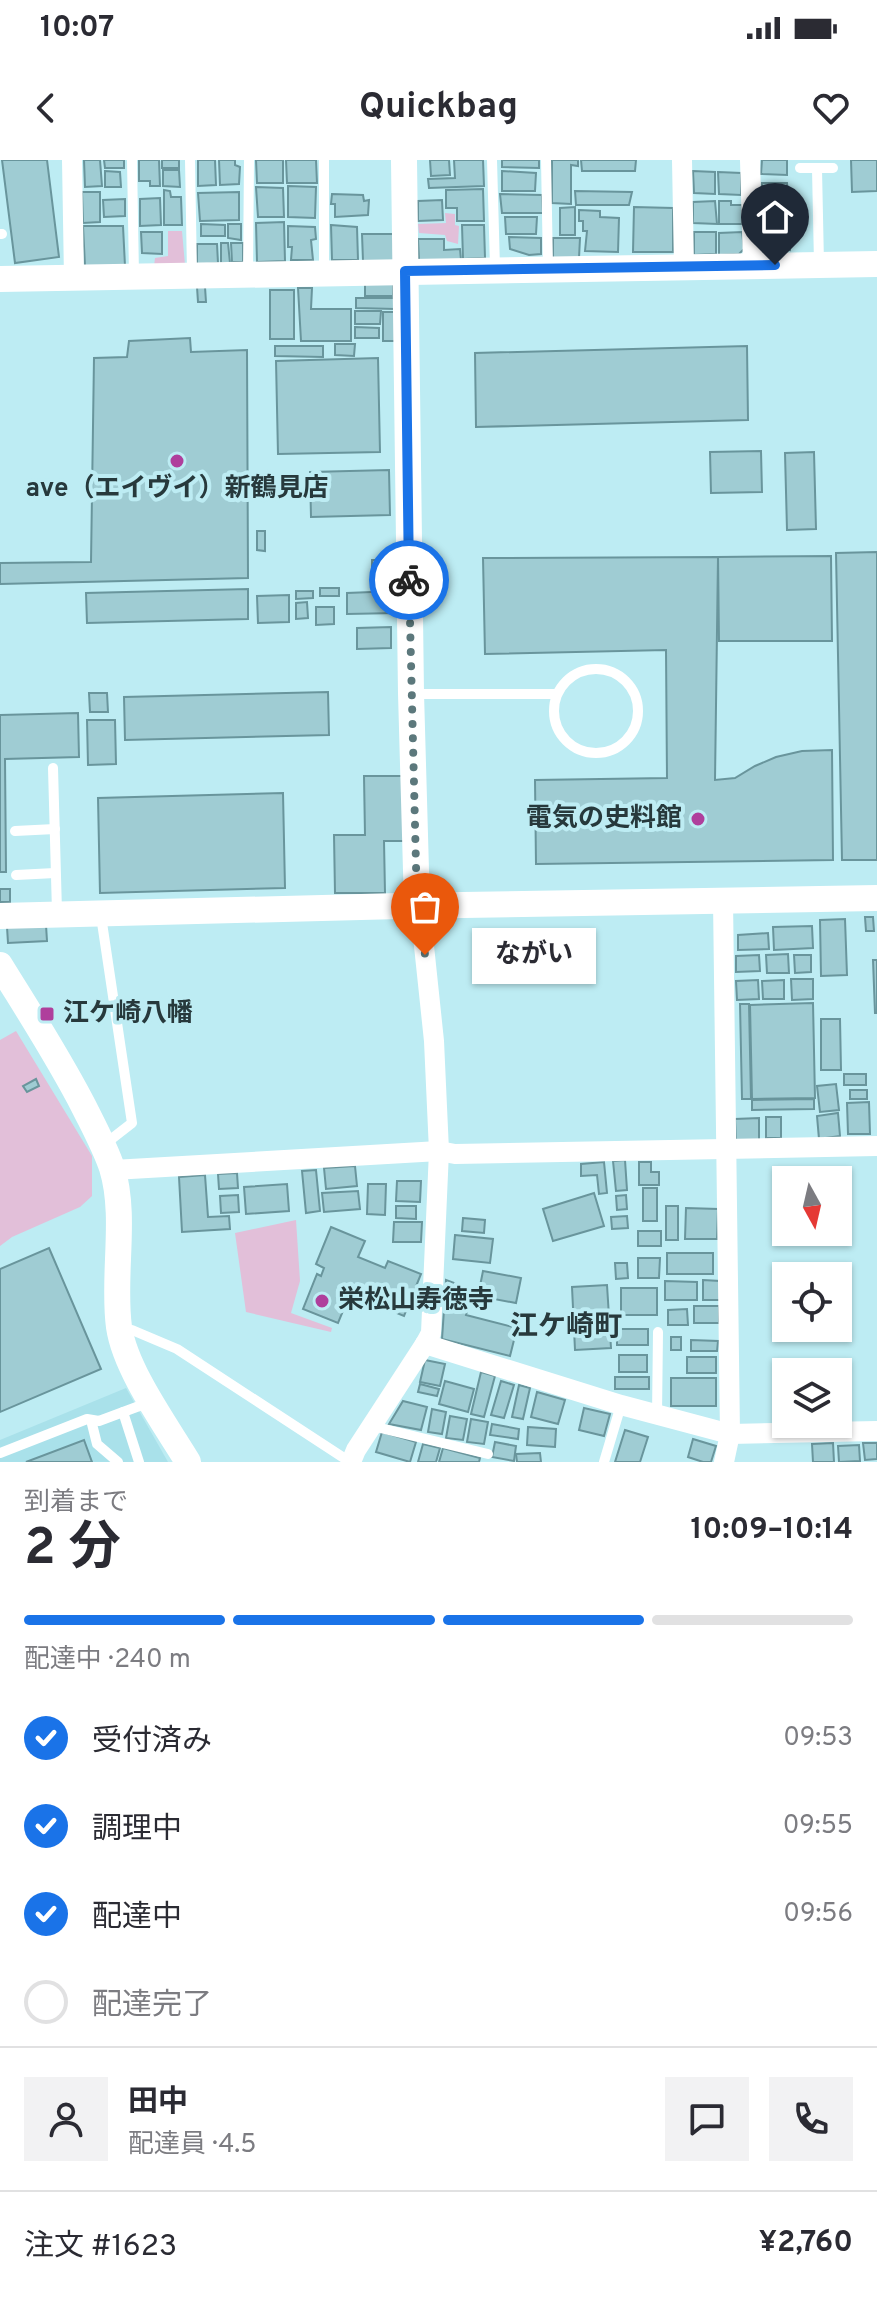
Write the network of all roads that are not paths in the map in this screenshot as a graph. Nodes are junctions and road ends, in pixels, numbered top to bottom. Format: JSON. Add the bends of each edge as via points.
{"nodes":[{"id":1,"x":72,"y":160,"type":"edge"},
{"id":2,"x":132,"y":160,"type":"edge"},
{"id":3,"x":190,"y":160,"type":"edge"},
{"id":4,"x":249,"y":160,"type":"edge"},
{"id":5,"x":324,"y":160,"type":"edge"},
{"id":6,"x":492,"y":160,"type":"edge"},
{"id":7,"x":546,"y":160,"type":"edge"},
{"id":8,"x":682,"y":160,"type":"edge"},
{"id":9,"x":750,"y":160,"type":"edge"},
{"id":10,"x":400,"y":162,"type":"edge"},
{"id":11,"x":800,"y":168,"type":"dead end"},
{"id":12,"x":833,"y":168,"type":"dead end"},
{"id":13,"x":817,"y":169,"type":"junction"},
{"id":14,"x":877,"y":264,"type":"edge"},
{"id":15,"x":753,"y":265,"type":"junction"},
{"id":16,"x":819,"y":265,"type":"junction"},
{"id":17,"x":684,"y":267,"type":"junction"},
{"id":18,"x":548,"y":269,"type":"junction"},
{"id":19,"x":495,"y":270,"type":"junction"},
{"id":20,"x":405,"y":271,"type":"junction"},
{"id":21,"x":324,"y":273,"type":"junction"},
{"id":22,"x":248,"y":274,"type":"junction"},
{"id":23,"x":192,"y":275,"type":"junction"},
{"id":24,"x":134,"y":277,"type":"junction"},
{"id":25,"x":74,"y":278,"type":"junction"},
{"id":26,"x":0,"y":279,"type":"edge"},
{"id":27,"x":411,"y":693,"type":"junction"},
{"id":28,"x":557,"y":694,"type":"junction"},
{"id":29,"x":53,"y":768,"type":"dead end"},
{"id":30,"x":55,"y":829,"type":"junction"},
{"id":31,"x":15,"y":831,"type":"dead end"},
{"id":32,"x":55,"y":873,"type":"junction"},
{"id":33,"x":16,"y":875,"type":"dead end"},
{"id":34,"x":877,"y":898,"type":"edge"},
{"id":35,"x":723,"y":900,"type":"junction"},
{"id":36,"x":417,"y":906,"type":"junction"},
{"id":37,"x":57,"y":914,"type":"junction"},
{"id":38,"x":101,"y":915,"type":"junction"},
{"id":39,"x":0,"y":916,"type":"edge"},
{"id":40,"x":0,"y":965,"type":"edge"},
{"id":41,"x":103,"y":1145,"type":"junction"},
{"id":42,"x":877,"y":1146,"type":"edge"},
{"id":43,"x":727,"y":1149,"type":"junction"},
{"id":44,"x":439,"y":1151,"type":"junction"},
{"id":45,"x":113,"y":1170,"type":"junction"},
{"id":46,"x":119,"y":1329,"type":"junction"},
{"id":47,"x":658,"y":1332,"type":"dead end"},
{"id":48,"x":425,"y":1344,"type":"junction"},
{"id":49,"x":152,"y":1401,"type":"junction"},
{"id":50,"x":621,"y":1405,"type":"junction"},
{"id":51,"x":123,"y":1412,"type":"junction"},
{"id":52,"x":657,"y":1415,"type":"junction"},
{"id":53,"x":91,"y":1420,"type":"junction"},
{"id":54,"x":372,"y":1426,"type":"junction"},
{"id":55,"x":877,"y":1431,"type":"edge"},
{"id":56,"x":730,"y":1434,"type":"junction"},
{"id":57,"x":0,"y":1453,"type":"edge"},
{"id":58,"x":488,"y":1454,"type":"dead end"},
{"id":59,"x":181,"y":1460,"type":"edge"},
{"id":60,"x":118,"y":1462,"type":"edge"},
{"id":61,"x":139,"y":1462,"type":"edge"},
{"id":62,"x":351,"y":1462,"type":"edge"},
{"id":63,"x":604,"y":1462,"type":"edge"},
{"id":64,"x":724,"y":1462,"type":"edge"}],
"edges":[{"from":1,"to":25,"type":"street"},
{"from":2,"to":24,"type":"lane"},
{"from":3,"to":23,"type":"lane"},
{"from":4,"to":22,"type":"lane"},
{"from":5,"to":21,"type":"lane"},
{"from":6,"to":19,"type":"lane"},
{"from":7,"to":18,"type":"lane"},
{"from":8,"to":17,"type":"street"},
{"from":9,"to":15,"type":"street"},
{"from":10,"to":20,"type":"street"},
{"from":11,"to":13,"type":"lane"},
{"from":12,"to":13,"type":"lane"},
{"from":13,"to":16,"type":"lane"},
{"from":14,"to":16,"type":"street"},
{"from":15,"to":16,"type":"street"},
{"from":15,"to":17,"type":"street"},
{"from":17,"to":18,"type":"street"},
{"from":18,"to":19,"type":"street"},
{"from":19,"to":20,"type":"street"},
{"from":20,"to":21,"type":"street"},
{"from":20,"to":27,"type":"street"},
{"from":21,"to":22,"type":"street"},
{"from":22,"to":23,"type":"street"},
{"from":23,"to":24,"type":"street"},
{"from":24,"to":25,"type":"street"},
{"from":25,"to":26,"type":"street"},
{"from":27,"to":28,"type":"lane"},
{"from":27,"to":36,"type":"street"},
{"from":28,"to":28,"type":"lane","via":[[577,673],[591,669],[619,675],[634,692],[636,724],[618,746],[604,752],[576,748],[557,727]]},
{"from":29,"to":30,"type":"lane"},
{"from":30,"to":31,"type":"lane"},
{"from":30,"to":32,"type":"lane"},
{"from":32,"to":33,"type":"lane"},
{"from":32,"to":37,"type":"lane"},
{"from":34,"to":35,"type":"street"},
{"from":35,"to":36,"type":"street"},
{"from":35,"to":43,"type":"street"},
{"from":36,"to":38,"type":"street"},
{"from":36,"to":44,"type":"street","via":[[434,1041]]},
{"from":37,"to":38,"type":"street"},
{"from":37,"to":39,"type":"street"},
{"from":38,"to":41,"type":"lane","via":[[132,1123]]},
{"from":40,"to":41,"type":"street"},
{"from":41,"to":45,"type":"street"},
{"from":42,"to":43,"type":"street"},
{"from":43,"to":44,"type":"street"},
{"from":43,"to":56,"type":"street"},
{"from":44,"to":45,"type":"street"},
{"from":44,"to":48,"type":"street","via":[[431,1333]]},
{"from":45,"to":46,"type":"street"},
{"from":46,"to":49,"type":"street"},
{"from":46,"to":62,"type":"lane","via":[[177,1349]]},
{"from":47,"to":52,"type":"lane"},
{"from":48,"to":50,"type":"street"},
{"from":48,"to":54,"type":"street"},
{"from":49,"to":51,"type":"lane"},
{"from":49,"to":59,"type":"street"},
{"from":50,"to":52,"type":"street"},
{"from":50,"to":63,"type":"lane"},
{"from":51,"to":53,"type":"lane"},
{"from":51,"to":61,"type":"lane"},
{"from":52,"to":56,"type":"street"},
{"from":53,"to":57,"type":"lane"},
{"from":53,"to":60,"type":"lane","via":[[97,1444]]},
{"from":54,"to":58,"type":"lane"},
{"from":54,"to":62,"type":"street"},
{"from":55,"to":56,"type":"street"},
{"from":56,"to":64,"type":"street"}]}
